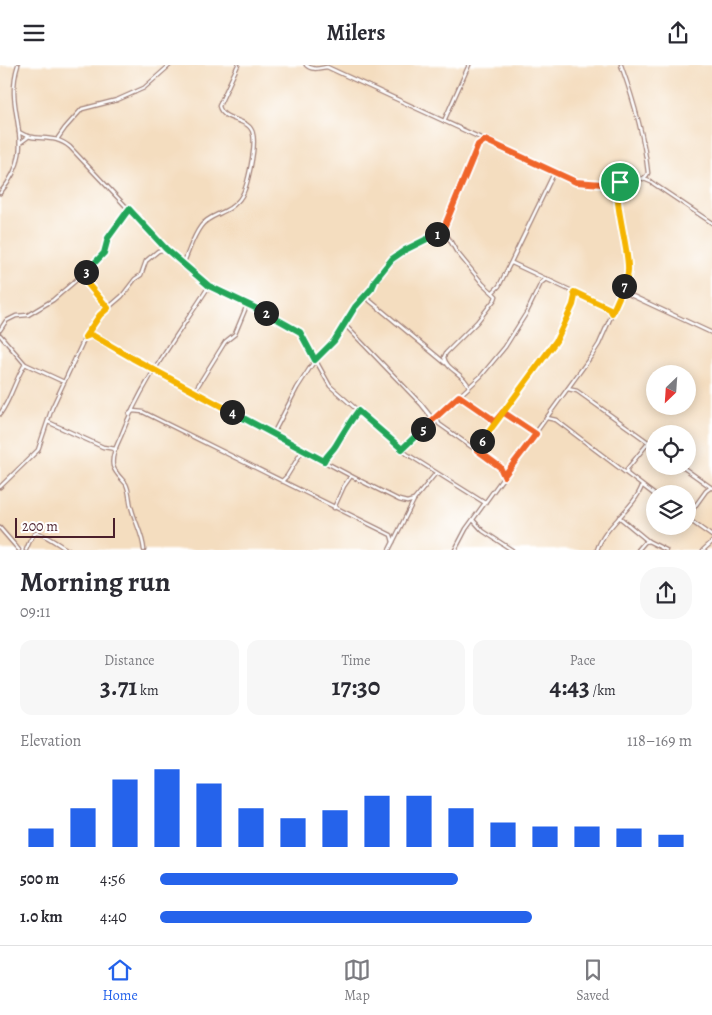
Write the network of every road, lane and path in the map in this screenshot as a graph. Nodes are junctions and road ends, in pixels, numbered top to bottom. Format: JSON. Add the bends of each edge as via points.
{"nodes":[{"id":1,"x":18,"y":65,"type":"edge"},
{"id":2,"x":170,"y":65,"type":"edge"},
{"id":3,"x":238,"y":65,"type":"edge"},
{"id":4,"x":306,"y":65,"type":"edge"},
{"id":5,"x":469,"y":65,"type":"edge"},
{"id":6,"x":621,"y":65,"type":"edge"},
{"id":7,"x":444,"y":121,"type":"junction"},
{"id":8,"x":19,"y":132,"type":"junction"},
{"id":9,"x":28,"y":137,"type":"junction"},
{"id":10,"x":58,"y":139,"type":"junction"},
{"id":11,"x":485,"y":140,"type":"junction"},
{"id":12,"x":20,"y":143,"type":"junction"},
{"id":13,"x":554,"y":172,"type":"junction"},
{"id":14,"x":648,"y":173,"type":"junction"},
{"id":15,"x":644,"y":179,"type":"junction"},
{"id":16,"x":620,"y":182,"type":"junction"},
{"id":17,"x":652,"y":182,"type":"junction"},
{"id":18,"x":0,"y":193,"type":"edge"},
{"id":19,"x":129,"y":209,"type":"junction"},
{"id":20,"x":712,"y":223,"type":"edge"},
{"id":21,"x":443,"y":230,"type":"junction"},
{"id":22,"x":166,"y":249,"type":"junction"},
{"id":23,"x":510,"y":263,"type":"junction"},
{"id":24,"x":183,"y":265,"type":"junction"},
{"id":25,"x":81,"y":276,"type":"junction"},
{"id":26,"x":546,"y":279,"type":"junction"},
{"id":27,"x":209,"y":286,"type":"junction"},
{"id":28,"x":493,"y":292,"type":"junction"},
{"id":29,"x":574,"y":292,"type":"junction"},
{"id":30,"x":621,"y":293,"type":"junction"},
{"id":31,"x":363,"y":295,"type":"junction"},
{"id":32,"x":247,"y":305,"type":"junction"},
{"id":33,"x":108,"y":308,"type":"junction"},
{"id":34,"x":612,"y":313,"type":"junction"},
{"id":35,"x":344,"y":324,"type":"junction"},
{"id":36,"x":0,"y":330,"type":"edge"},
{"id":37,"x":712,"y":333,"type":"edge"},
{"id":38,"x":0,"y":335,"type":"edge"},
{"id":39,"x":85,"y":337,"type":"junction"},
{"id":40,"x":315,"y":360,"type":"junction"},
{"id":41,"x":25,"y":363,"type":"junction"},
{"id":42,"x":447,"y":364,"type":"junction"},
{"id":43,"x":154,"y":370,"type":"junction"},
{"id":44,"x":64,"y":382,"type":"junction"},
{"id":45,"x":469,"y":387,"type":"junction"},
{"id":46,"x":568,"y":389,"type":"junction"},
{"id":47,"x":194,"y":392,"type":"junction"},
{"id":48,"x":459,"y":396,"type":"junction"},
{"id":49,"x":358,"y":411,"type":"junction"},
{"id":50,"x":503,"y":412,"type":"junction"},
{"id":51,"x":0,"y":414,"type":"edge"},
{"id":52,"x":129,"y":414,"type":"junction"},
{"id":53,"x":435,"y":418,"type":"junction"},
{"id":54,"x":547,"y":419,"type":"junction"},
{"id":55,"x":47,"y":422,"type":"junction"},
{"id":56,"x":494,"y":423,"type":"junction"},
{"id":57,"x":273,"y":434,"type":"junction"},
{"id":58,"x":536,"y":434,"type":"junction"},
{"id":59,"x":646,"y":440,"type":"edge"},
{"id":60,"x":646,"y":446,"type":"edge"},
{"id":61,"x":116,"y":449,"type":"junction"},
{"id":62,"x":402,"y":449,"type":"junction"},
{"id":63,"x":477,"y":450,"type":"junction"},
{"id":64,"x":304,"y":451,"type":"junction"},
{"id":65,"x":324,"y":461,"type":"junction"},
{"id":66,"x":436,"y":472,"type":"junction"},
{"id":67,"x":627,"y":475,"type":"junction"},
{"id":68,"x":693,"y":475,"type":"edge"},
{"id":69,"x":351,"y":476,"type":"junction"},
{"id":70,"x":504,"y":476,"type":"junction"},
{"id":71,"x":282,"y":481,"type":"junction"},
{"id":72,"x":642,"y":485,"type":"junction"},
{"id":73,"x":0,"y":487,"type":"edge"},
{"id":74,"x":646,"y":488,"type":"edge"},
{"id":75,"x":711,"y":488,"type":"edge"},
{"id":76,"x":414,"y":500,"type":"junction"},
{"id":77,"x":407,"y":502,"type":"junction"},
{"id":78,"x":485,"y":503,"type":"junction"},
{"id":79,"x":696,"y":505,"type":"edge"},
{"id":80,"x":334,"y":508,"type":"junction"},
{"id":81,"x":408,"y":510,"type":"junction"},
{"id":82,"x":620,"y":517,"type":"junction"},
{"id":83,"x":474,"y":520,"type":"junction"},
{"id":84,"x":696,"y":523,"type":"edge"},
{"id":85,"x":0,"y":528,"type":"edge"},
{"id":86,"x":396,"y":534,"type":"junction"},
{"id":87,"x":391,"y":535,"type":"junction"},
{"id":88,"x":711,"y":535,"type":"edge"},
{"id":89,"x":648,"y":541,"type":"junction"},
{"id":90,"x":393,"y":542,"type":"junction"},
{"id":91,"x":711,"y":542,"type":"edge"},
{"id":92,"x":19,"y":550,"type":"edge"},
{"id":93,"x":26,"y":550,"type":"edge"},
{"id":94,"x":68,"y":550,"type":"edge"},
{"id":95,"x":144,"y":550,"type":"edge"},
{"id":96,"x":389,"y":550,"type":"edge"},
{"id":97,"x":455,"y":550,"type":"edge"},
{"id":98,"x":512,"y":550,"type":"edge"},
{"id":99,"x":597,"y":550,"type":"edge"},
{"id":100,"x":638,"y":550,"type":"edge"},
{"id":101,"x":666,"y":550,"type":"edge"},
{"id":102,"x":703,"y":550,"type":"edge"}],
"edges":[{"from":1,"to":8,"type":"street","via":[[14,82]]},
{"from":2,"to":10,"type":"street","via":[[144,88],[117,100],[82,109]]},
{"from":3,"to":24,"type":"street","via":[[219,106],[225,115],[248,125],[253,131],[254,151],[242,196],[201,225]]},
{"from":4,"to":7,"type":"street","via":[[315,69],[328,67]]},
{"from":5,"to":7,"type":"street"},
{"from":6,"to":14,"type":"street","via":[[638,115]]},
{"from":7,"to":11,"type":"street"},
{"from":8,"to":9,"type":"street"},
{"from":8,"to":12,"type":"street"},
{"from":9,"to":10,"type":"street"},
{"from":9,"to":12,"type":"street"},
{"from":10,"to":19,"type":"street","via":[[65,142]]},
{"from":11,"to":13,"type":"street"},
{"from":11,"to":21,"type":"street","via":[[478,145]]},
{"from":12,"to":18,"type":"street","via":[[16,169]]},
{"from":13,"to":16,"type":"street","via":[[583,183]]},
{"from":13,"to":23,"type":"street"},
{"from":14,"to":15,"type":"street"},
{"from":14,"to":17,"type":"street"},
{"from":15,"to":16,"type":"street"},
{"from":15,"to":17,"type":"street"},
{"from":16,"to":30,"type":"street","via":[[617,192],[628,271]]},
{"from":17,"to":20,"type":"street"},
{"from":19,"to":22,"type":"street"},
{"from":19,"to":25,"type":"street","via":[[108,238],[104,253]]},
{"from":21,"to":28,"type":"street","via":[[472,271]]},
{"from":21,"to":31,"type":"street","via":[[392,259],[372,288]]},
{"from":22,"to":24,"type":"street"},
{"from":22,"to":33,"type":"street","via":[[146,261],[141,275]]},
{"from":23,"to":26,"type":"street"},
{"from":23,"to":28,"type":"street"},
{"from":24,"to":27,"type":"street"},
{"from":25,"to":33,"type":"street"},
{"from":25,"to":36,"type":"street","via":[[28,315],[9,318]]},
{"from":26,"to":29,"type":"street"},
{"from":26,"to":45,"type":"street","via":[[504,347]]},
{"from":27,"to":32,"type":"street"},
{"from":27,"to":43,"type":"street"},
{"from":28,"to":42,"type":"street","via":[[495,299],[446,353]]},
{"from":29,"to":34,"type":"street","via":[[610,309]]},
{"from":29,"to":50,"type":"street","via":[[573,305],[556,341]]},
{"from":30,"to":34,"type":"street"},
{"from":30,"to":37,"type":"street"},
{"from":31,"to":35,"type":"street"},
{"from":31,"to":42,"type":"street"},
{"from":32,"to":40,"type":"street","via":[[300,332]]},
{"from":32,"to":47,"type":"street","via":[[235,334],[225,342]]},
{"from":33,"to":39,"type":"street"},
{"from":34,"to":46,"type":"street","via":[[599,344]]},
{"from":35,"to":40,"type":"street","via":[[334,341]]},
{"from":35,"to":53,"type":"street"},
{"from":38,"to":41,"type":"street"},
{"from":39,"to":43,"type":"street","via":[[94,336]]},
{"from":39,"to":44,"type":"street"},
{"from":40,"to":49,"type":"street","via":[[330,386]]},
{"from":40,"to":57,"type":"street"},
{"from":41,"to":44,"type":"street"},
{"from":41,"to":51,"type":"street"},
{"from":42,"to":45,"type":"street","via":[[464,377]]},
{"from":43,"to":47,"type":"street"},
{"from":43,"to":52,"type":"street"},
{"from":44,"to":55,"type":"street"},
{"from":45,"to":48,"type":"street"},
{"from":46,"to":54,"type":"street"},
{"from":46,"to":59,"type":"street","via":[[577,391]]},
{"from":47,"to":57,"type":"street"},
{"from":48,"to":53,"type":"street"},
{"from":48,"to":56,"type":"street"},
{"from":49,"to":62,"type":"street"},
{"from":49,"to":65,"type":"street"},
{"from":50,"to":56,"type":"street"},
{"from":50,"to":58,"type":"street"},
{"from":52,"to":61,"type":"street"},
{"from":52,"to":71,"type":"street","via":[[143,412]]},
{"from":53,"to":62,"type":"street"},
{"from":53,"to":63,"type":"street"},
{"from":54,"to":58,"type":"street"},
{"from":54,"to":67,"type":"street","via":[[556,421]]},
{"from":55,"to":61,"type":"street","via":[[103,447]]},
{"from":55,"to":73,"type":"street","via":[[38,450]]},
{"from":56,"to":63,"type":"street"},
{"from":57,"to":64,"type":"street"},
{"from":58,"to":70,"type":"street"},
{"from":60,"to":67,"type":"street","via":[[627,469]]},
{"from":61,"to":95,"type":"street","via":[[112,464],[128,491]]},
{"from":62,"to":66,"type":"street"},
{"from":63,"to":70,"type":"street","via":[[500,467]]},
{"from":64,"to":65,"type":"street"},
{"from":64,"to":71,"type":"street"},
{"from":65,"to":69,"type":"street"},
{"from":66,"to":76,"type":"street"},
{"from":66,"to":78,"type":"street"},
{"from":67,"to":72,"type":"street"},
{"from":68,"to":75,"type":"street"},
{"from":69,"to":77,"type":"street"},
{"from":69,"to":80,"type":"street"},
{"from":70,"to":78,"type":"street"},
{"from":71,"to":80,"type":"street"},
{"from":72,"to":74,"type":"street"},
{"from":72,"to":82,"type":"street"},
{"from":75,"to":79,"type":"street"},
{"from":76,"to":77,"type":"street"},
{"from":76,"to":81,"type":"street"},
{"from":77,"to":81,"type":"street"},
{"from":78,"to":83,"type":"street"},
{"from":80,"to":87,"type":"street"},
{"from":81,"to":86,"type":"street"},
{"from":82,"to":89,"type":"street"},
{"from":82,"to":99,"type":"street"},
{"from":83,"to":97,"type":"street"},
{"from":83,"to":98,"type":"street","via":[[483,531]]},
{"from":84,"to":88,"type":"street"},
{"from":85,"to":92,"type":"street"},
{"from":86,"to":87,"type":"street"},
{"from":86,"to":90,"type":"street"},
{"from":87,"to":90,"type":"street"},
{"from":88,"to":91,"type":"street"},
{"from":89,"to":100,"type":"street"},
{"from":89,"to":101,"type":"street"},
{"from":90,"to":96,"type":"street"},
{"from":91,"to":102,"type":"street"},
{"from":93,"to":94,"type":"street","via":[[37,533]]}]}
